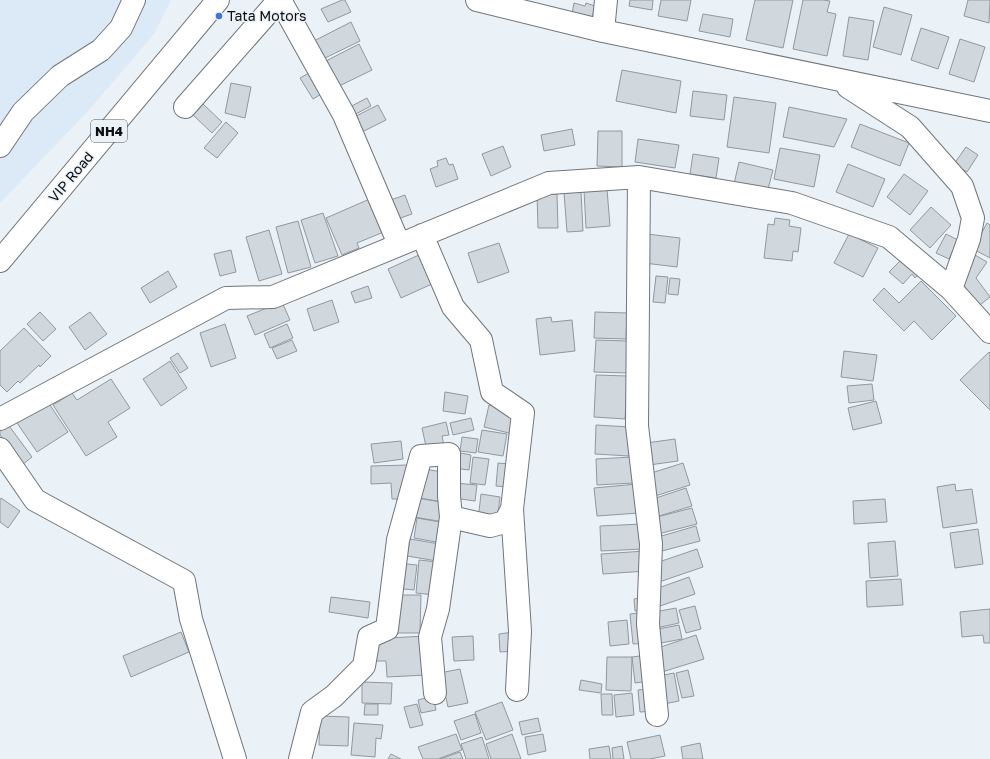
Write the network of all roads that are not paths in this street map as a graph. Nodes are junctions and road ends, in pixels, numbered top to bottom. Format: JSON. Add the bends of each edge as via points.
{"nodes":[{"id":1,"x":134,"y":0,"type":"edge"},
{"id":2,"x":218,"y":0,"type":"edge"},
{"id":3,"x":279,"y":0,"type":"edge"},
{"id":4,"x":477,"y":0,"type":"edge"},
{"id":5,"x":606,"y":0,"type":"edge"},
{"id":6,"x":604,"y":31,"type":"junction"},
{"id":7,"x":838,"y":80,"type":"junction"},
{"id":8,"x":185,"y":107,"type":"dead end"},
{"id":9,"x":990,"y":111,"type":"edge"},
{"id":10,"x":0,"y":146,"type":"edge"},
{"id":11,"x":639,"y":176,"type":"junction"},
{"id":12,"x":422,"y":235,"type":"junction"},
{"id":13,"x":398,"y":244,"type":"junction"},
{"id":14,"x":0,"y":261,"type":"edge"},
{"id":15,"x":951,"y":289,"type":"junction"},
{"id":16,"x":990,"y":332,"type":"edge"},
{"id":17,"x":0,"y":420,"type":"edge"},
{"id":18,"x":0,"y":449,"type":"edge"},
{"id":19,"x":512,"y":509,"type":"junction"},
{"id":20,"x":451,"y":517,"type":"junction"},
{"id":21,"x":517,"y":690,"type":"dead end"},
{"id":22,"x":435,"y":693,"type":"dead end"},
{"id":23,"x":657,"y":715,"type":"dead end"},
{"id":24,"x":235,"y":759,"type":"edge"},
{"id":25,"x":300,"y":759,"type":"edge"}],
"edges":[{"from":1,"to":10,"type":"main road","via":[[121,28],[106,45],[60,76],[23,112]]},
{"from":2,"to":14,"type":"main road","name":"VIP Road","number":"NH4"},
{"from":3,"to":8,"type":"main road"},
{"from":3,"to":13,"type":"main road","via":[[344,114]]},
{"from":4,"to":6,"type":"main road"},
{"from":5,"to":6,"type":"main road"},
{"from":6,"to":7,"type":"main road"},
{"from":7,"to":9,"type":"main road"},
{"from":7,"to":15,"type":"main road","via":[[910,127],[962,186],[973,218],[969,239]]},
{"from":11,"to":12,"type":"main road","via":[[549,183]]},
{"from":11,"to":15,"type":"main road","via":[[792,202],[889,237]]},
{"from":11,"to":23,"type":"main road","via":[[637,426],[651,544],[648,624]]},
{"from":12,"to":13,"type":"main road"},
{"from":12,"to":19,"type":"main road","via":[[453,307],[481,340],[492,392],[523,413]]},
{"from":13,"to":17,"type":"main road","via":[[273,297],[226,298]]},
{"from":15,"to":16,"type":"main road"},
{"from":18,"to":24,"type":"main road","via":[[35,500],[184,581],[191,620]]},
{"from":19,"to":20,"type":"main road","via":[[505,522],[490,526]]},
{"from":19,"to":21,"type":"main road","via":[[520,631]]},
{"from":20,"to":22,"type":"main road","via":[[438,609],[430,637]]},
{"from":20,"to":25,"type":"main road","via":[[449,454],[421,456],[398,540],[386,629],[368,637],[364,666],[334,696],[312,712]]}]}
